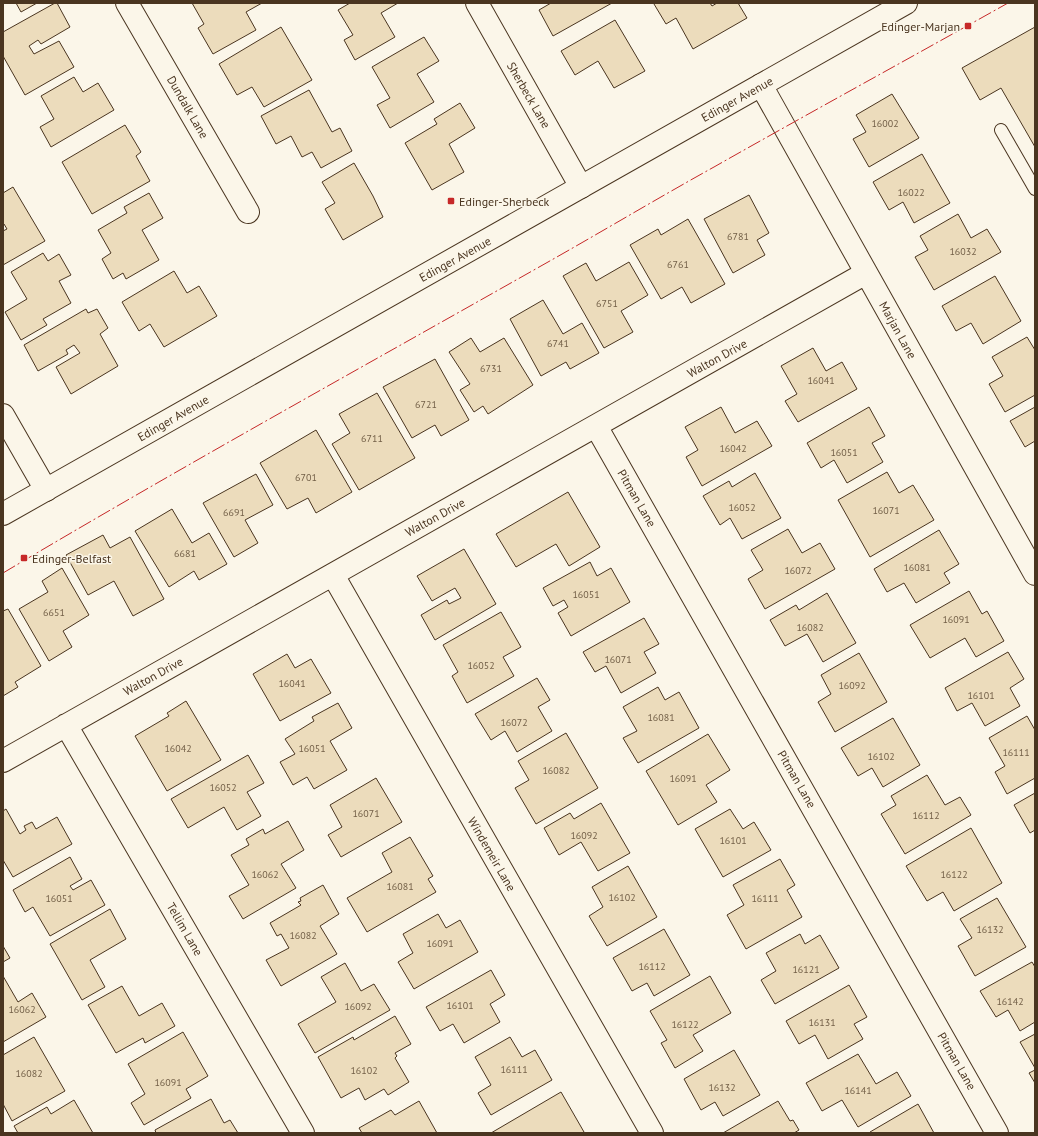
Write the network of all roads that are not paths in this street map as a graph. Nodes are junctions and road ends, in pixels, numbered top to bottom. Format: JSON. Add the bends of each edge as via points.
{"nodes":[{"id":1,"x":127,"y":3,"type":"edge"},
{"id":2,"x":477,"y":3,"type":"edge"},
{"id":3,"x":906,"y":3,"type":"edge"},
{"id":4,"x":761,"y":86,"type":"junction"},
{"id":5,"x":1001,"y":130,"type":"dead end"},
{"id":6,"x":582,"y":187,"type":"junction"},
{"id":7,"x":1035,"y":189,"type":"edge"},
{"id":8,"x":248,"y":212,"type":"dead end"},
{"id":9,"x":866,"y":273,"type":"junction"},
{"id":10,"x":3,"y":415,"type":"edge"},
{"id":11,"x":596,"y":426,"type":"junction"},
{"id":12,"x":46,"y":490,"type":"junction"},
{"id":13,"x":3,"y":514,"type":"edge"},
{"id":14,"x":1035,"y":574,"type":"edge"},
{"id":15,"x":333,"y":575,"type":"junction"},
{"id":16,"x":66,"y":725,"type":"junction"},
{"id":17,"x":3,"y":761,"type":"edge"},
{"id":18,"x":303,"y":1133,"type":"edge"},
{"id":19,"x":652,"y":1133,"type":"edge"},
{"id":20,"x":997,"y":1133,"type":"edge"}],
"edges":[{"from":1,"to":8,"type":"street","name":"Dundalk Lane"},
{"from":2,"to":6,"type":"street","name":"Sherbeck Lane"},
{"from":3,"to":4,"type":"street","name":"Edinger Avenue"},
{"from":4,"to":6,"type":"street","name":"Edinger Avenue"},
{"from":4,"to":9,"type":"street","name":"Marjan Lane"},
{"from":5,"to":7,"type":"lane"},
{"from":6,"to":12,"type":"street","name":"Edinger Avenue"},
{"from":9,"to":11,"type":"street","name":"Walton Drive"},
{"from":9,"to":14,"type":"street","name":"Marjan Lane"},
{"from":10,"to":12,"type":"street"},
{"from":11,"to":15,"type":"street","name":"Walton Drive"},
{"from":11,"to":20,"type":"street","name":"Pitman Lane"},
{"from":12,"to":13,"type":"street","name":"Edinger Avenue"},
{"from":15,"to":16,"type":"street","name":"Walton Drive"},
{"from":15,"to":19,"type":"street","name":"Windemeir Lane"},
{"from":16,"to":17,"type":"street","name":"Walton Drive"},
{"from":16,"to":18,"type":"street","name":"Tellim Lane"}]}
